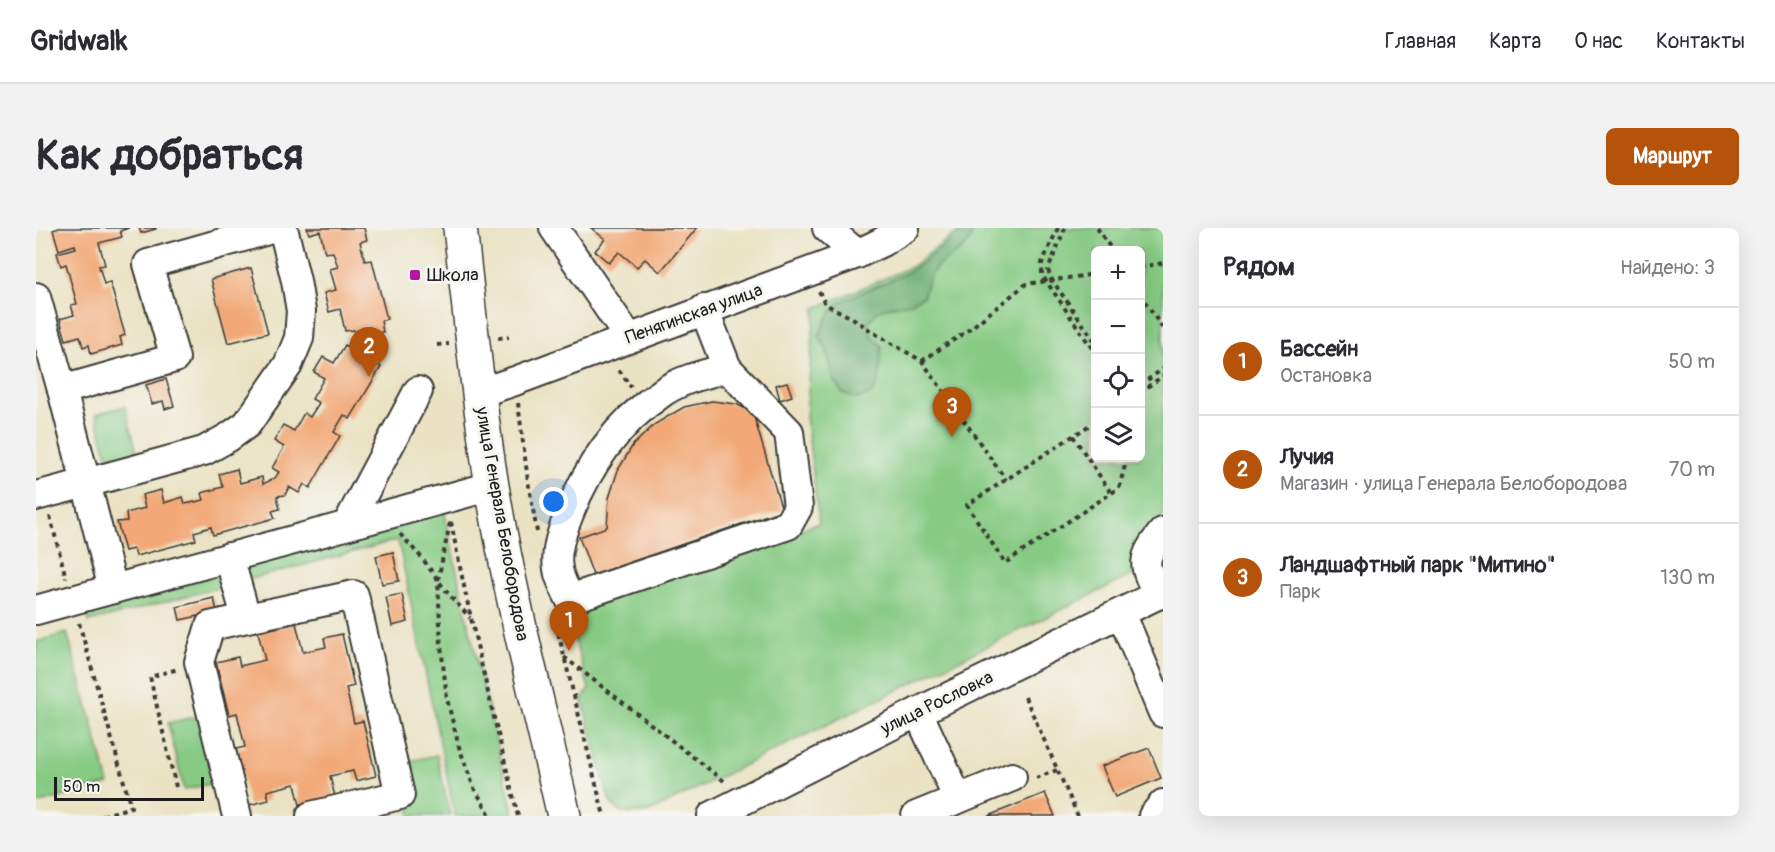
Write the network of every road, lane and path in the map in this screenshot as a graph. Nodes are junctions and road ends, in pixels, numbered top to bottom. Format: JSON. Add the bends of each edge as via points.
{"nodes":[{"id":1,"x":275,"y":228,"type":"edge"},
{"id":2,"x":283,"y":228,"type":"edge"},
{"id":3,"x":460,"y":228,"type":"edge"},
{"id":4,"x":554,"y":228,"type":"edge"},
{"id":5,"x":829,"y":228,"type":"edge"},
{"id":6,"x":905,"y":228,"type":"edge"},
{"id":7,"x":1058,"y":228,"type":"edge"},
{"id":8,"x":1065,"y":228,"type":"edge"},
{"id":9,"x":1097,"y":228,"type":"edge"},
{"id":10,"x":1109,"y":246,"type":"edge"},
{"id":11,"x":857,"y":254,"type":"junction"},
{"id":12,"x":1163,"y":263,"type":"edge"},
{"id":13,"x":1145,"y":266,"type":"edge"},
{"id":14,"x":1091,"y":275,"type":"edge"},
{"id":15,"x":1052,"y":280,"type":"junction"},
{"id":16,"x":1046,"y":281,"type":"junction"},
{"id":17,"x":821,"y":296,"type":"dead end"},
{"id":18,"x":36,"y":297,"type":"edge"},
{"id":19,"x":1144,"y":300,"type":"edge"},
{"id":20,"x":704,"y":309,"type":"junction"},
{"id":21,"x":1163,"y":329,"type":"edge"},
{"id":22,"x":509,"y":337,"type":"dead end"},
{"id":23,"x":1091,"y":337,"type":"edge"},
{"id":24,"x":497,"y":338,"type":"dead end"},
{"id":25,"x":629,"y":338,"type":"junction"},
{"id":26,"x":1091,"y":348,"type":"edge"},
{"id":27,"x":922,"y":361,"type":"junction"},
{"id":28,"x":727,"y":368,"type":"junction"},
{"id":29,"x":1163,"y":369,"type":"edge"},
{"id":30,"x":1163,"y":376,"type":"edge"},
{"id":31,"x":1145,"y":382,"type":"edge"},
{"id":32,"x":1145,"y":389,"type":"edge"},
{"id":33,"x":62,"y":390,"type":"junction"},
{"id":34,"x":418,"y":391,"type":"dead end"},
{"id":35,"x":479,"y":393,"type":"junction"},
{"id":36,"x":1091,"y":424,"type":"edge"},
{"id":37,"x":1073,"y":436,"type":"junction"},
{"id":38,"x":1126,"y":462,"type":"edge"},
{"id":39,"x":1006,"y":480,"type":"junction"},
{"id":40,"x":86,"y":483,"type":"junction"},
{"id":41,"x":492,"y":486,"type":"junction"},
{"id":42,"x":1111,"y":493,"type":"junction"},
{"id":43,"x":40,"y":495,"type":"edge"},
{"id":44,"x":376,"y":517,"type":"junction"},
{"id":45,"x":347,"y":525,"type":"junction"},
{"id":46,"x":1163,"y":532,"type":"edge"},
{"id":47,"x":229,"y":557,"type":"junction"},
{"id":48,"x":438,"y":580,"type":"junction"},
{"id":49,"x":113,"y":589,"type":"junction"},
{"id":50,"x":1160,"y":594,"type":"edge"},
{"id":51,"x":72,"y":600,"type":"junction"},
{"id":52,"x":36,"y":610,"type":"edge"},
{"id":53,"x":1121,"y":613,"type":"junction"},
{"id":54,"x":246,"y":617,"type":"junction"},
{"id":55,"x":471,"y":618,"type":"junction"},
{"id":56,"x":564,"y":657,"type":"dead end"},
{"id":57,"x":199,"y":662,"type":"junction"},
{"id":58,"x":1025,"y":697,"type":"dead end"},
{"id":59,"x":918,"y":712,"type":"junction"},
{"id":60,"x":1163,"y":713,"type":"edge"},
{"id":61,"x":1012,"y":777,"type":"dead end"},
{"id":62,"x":724,"y":781,"type":"dead end"},
{"id":63,"x":176,"y":787,"type":"dead end"},
{"id":64,"x":958,"y":799,"type":"junction"},
{"id":65,"x":1163,"y":804,"type":"edge"},
{"id":66,"x":102,"y":816,"type":"edge"},
{"id":67,"x":237,"y":816,"type":"edge"},
{"id":68,"x":311,"y":816,"type":"edge"},
{"id":69,"x":489,"y":816,"type":"edge"},
{"id":70,"x":518,"y":816,"type":"edge"},
{"id":71,"x":564,"y":816,"type":"edge"},
{"id":72,"x":712,"y":816,"type":"edge"},
{"id":73,"x":916,"y":816,"type":"edge"},
{"id":74,"x":1078,"y":816,"type":"edge"},
{"id":75,"x":1154,"y":816,"type":"edge"}],
"edges":[{"from":1,"to":33,"type":"street","via":[[148,264],[175,358]]},
{"from":2,"to":40,"type":"street","via":[[301,311],[299,338],[288,365],[247,424],[204,451]]},
{"from":3,"to":35,"type":"main road","name":"улица Генерала Белобородова"},
{"from":4,"to":25,"type":"street"},
{"from":5,"to":11,"type":"street"},
{"from":6,"to":11,"type":"street","name":"Пенягинская улица"},
{"from":7,"to":16,"type":"path","via":[[1042,263]]},
{"from":8,"to":15,"type":"path","via":[[1048,270]]},
{"from":9,"to":10,"type":"path"},
{"from":11,"to":20,"type":"street","name":"Пенягинская улица"},
{"from":12,"to":13,"type":"path"},
{"from":14,"to":15,"type":"path"},
{"from":15,"to":16,"type":"path"},
{"from":15,"to":23,"type":"path"},
{"from":16,"to":26,"type":"path"},
{"from":16,"to":27,"type":"path","via":[[1026,284]]},
{"from":17,"to":27,"type":"path","via":[[825,304]]},
{"from":18,"to":33,"type":"street"},
{"from":19,"to":21,"type":"path"},
{"from":20,"to":25,"type":"street","name":"Пенягинская улица"},
{"from":20,"to":28,"type":"street"},
{"from":22,"to":24,"type":"path"},
{"from":25,"to":35,"type":"street","name":"Пенягинская улица"},
{"from":27,"to":39,"type":"path"},
{"from":28,"to":28,"type":"street","via":[[664,391],[631,417],[604,449],[578,490],[558,550],[558,570],[570,599],[788,525],[798,507],[789,432]]},
{"from":29,"to":31,"type":"path"},
{"from":30,"to":32,"type":"path"},
{"from":33,"to":40,"type":"street"},
{"from":34,"to":45,"type":"street"},
{"from":35,"to":41,"type":"main road","name":"улица Генерала Белобородова"},
{"from":36,"to":37,"type":"path"},
{"from":37,"to":39,"type":"path"},
{"from":37,"to":42,"type":"path"},
{"from":38,"to":42,"type":"path","via":[[1119,488]]},
{"from":39,"to":42,"type":"path","via":[[967,505],[1005,563]]},
{"from":40,"to":43,"type":"street"},
{"from":40,"to":49,"type":"street"},
{"from":41,"to":44,"type":"street"},
{"from":41,"to":71,"type":"main road","name":"улица Генерала Белобородова","via":[[514,601]]},
{"from":43,"to":51,"type":"path"},
{"from":44,"to":45,"type":"street"},
{"from":44,"to":48,"type":"path","via":[[406,540]]},
{"from":45,"to":47,"type":"street"},
{"from":46,"to":50,"type":"street","via":[[1150,548],[1145,569]]},
{"from":47,"to":49,"type":"street"},
{"from":47,"to":54,"type":"street"},
{"from":48,"to":55,"type":"path"},
{"from":48,"to":55,"type":"path","via":[[450,521]]},
{"from":48,"to":69,"type":"path","via":[[447,699],[459,747]]},
{"from":49,"to":51,"type":"street"},
{"from":50,"to":53,"type":"street","name":"улица Рословка"},
{"from":51,"to":52,"type":"street"},
{"from":51,"to":66,"type":"path","via":[[131,807]]},
{"from":53,"to":59,"type":"street","name":"улица Рословка"},
{"from":53,"to":60,"type":"street"},
{"from":54,"to":57,"type":"street","via":[[210,626]]},
{"from":54,"to":68,"type":"street","via":[[354,595],[400,795]]},
{"from":55,"to":70,"type":"path"},
{"from":56,"to":62,"type":"path"},
{"from":57,"to":63,"type":"path","via":[[150,677]]},
{"from":57,"to":67,"type":"street"},
{"from":58,"to":74,"type":"path"},
{"from":59,"to":64,"type":"street"},
{"from":59,"to":72,"type":"street","name":"улица Рословка"},
{"from":61,"to":64,"type":"street"},
{"from":64,"to":73,"type":"street"},
{"from":65,"to":75,"type":"street"}]}
